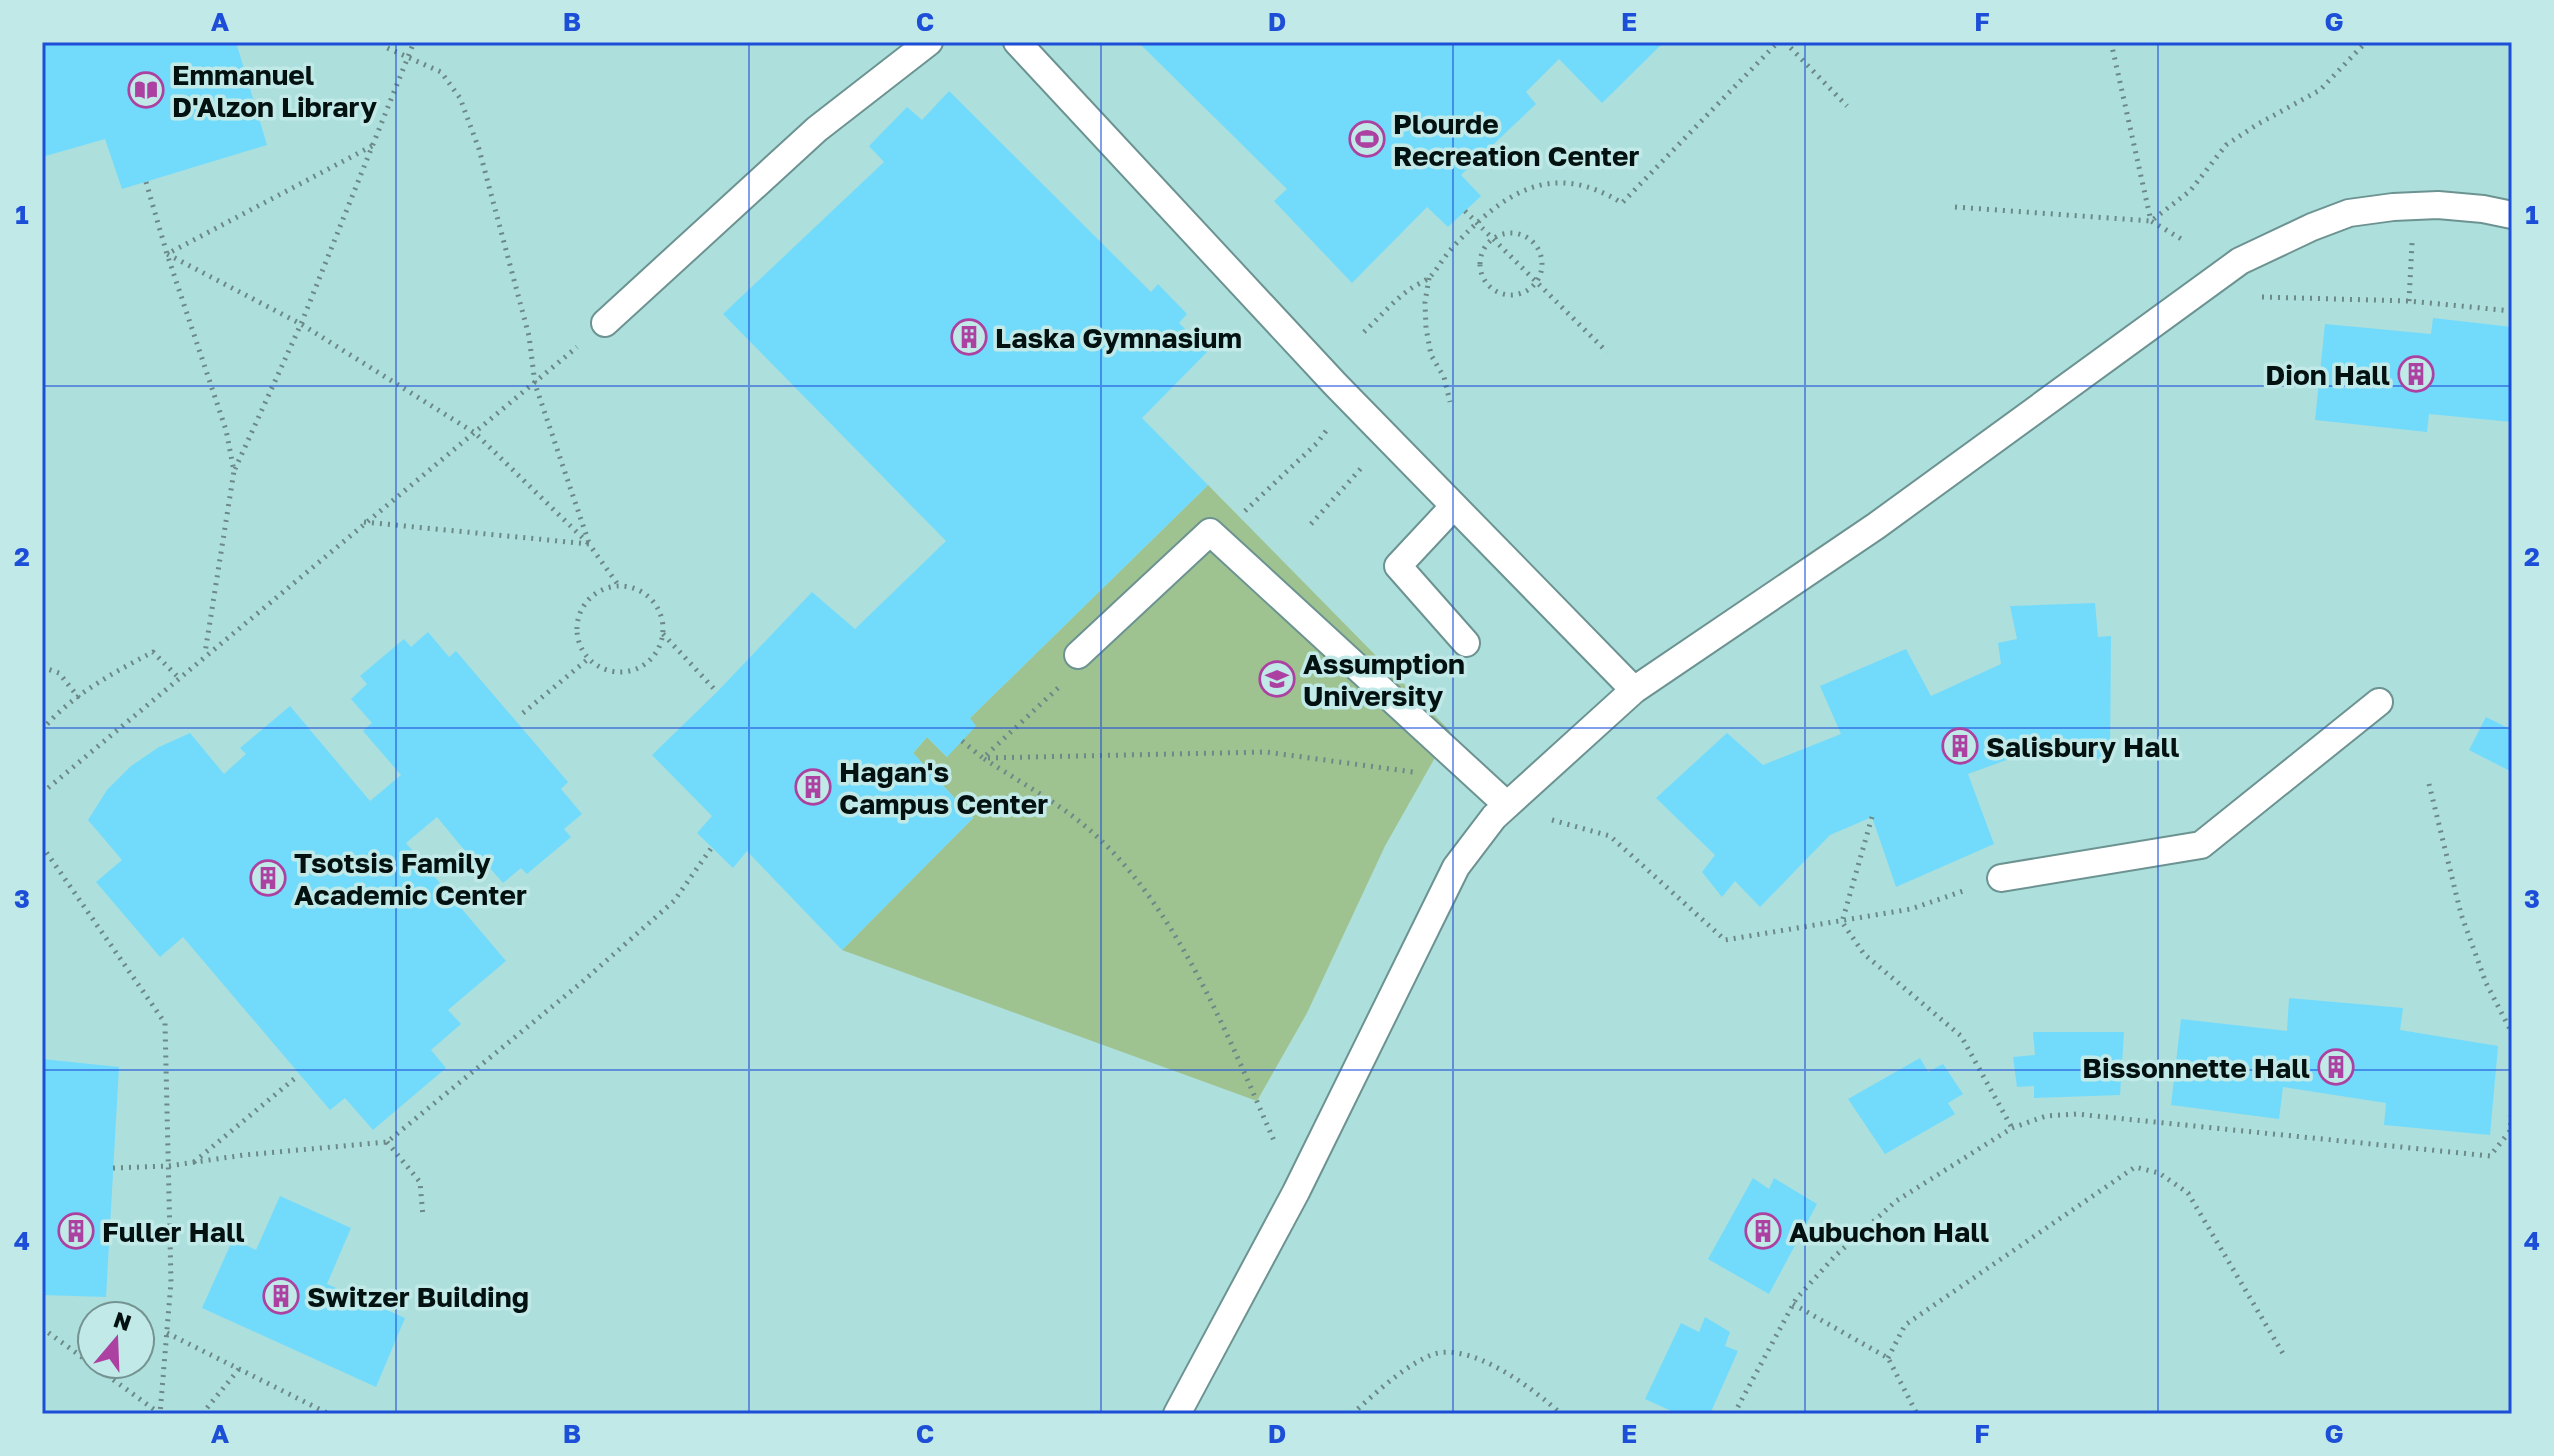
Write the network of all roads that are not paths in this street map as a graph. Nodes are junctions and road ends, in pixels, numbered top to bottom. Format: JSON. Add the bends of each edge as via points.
{"nodes":[{"id":1,"x":929,"y":42,"type":"edge"},
{"id":2,"x":1017,"y":42,"type":"edge"},
{"id":3,"x":2512,"y":215,"type":"edge"},
{"id":4,"x":605,"y":323,"type":"road end"},
{"id":5,"x":1454,"y":506,"type":"junction"},
{"id":6,"x":1466,"y":643,"type":"dead end"},
{"id":7,"x":1078,"y":655,"type":"dead end"},
{"id":8,"x":1634,"y":690,"type":"junction"},
{"id":9,"x":2379,"y":702,"type":"dead end"},
{"id":10,"x":1507,"y":805,"type":"junction"},
{"id":11,"x":2001,"y":878,"type":"road end"},
{"id":12,"x":1177,"y":1414,"type":"edge"}],
"edges":[{"from":1,"to":4,"type":"lane","via":[[817,129]]},
{"from":2,"to":5,"type":"lane"},
{"from":3,"to":8,"type":"lane","via":[[2414,206],[2349,213],[2240,261],[1876,526]]},
{"from":5,"to":6,"type":"lane","via":[[1398,566]]},
{"from":5,"to":8,"type":"lane"},
{"from":7,"to":10,"type":"lane","via":[[1210,532]]},
{"from":8,"to":10,"type":"lane"},
{"from":9,"to":11,"type":"lane","via":[[2201,845]]},
{"from":10,"to":12,"type":"lane","via":[[1456,867],[1296,1192]]}]}
